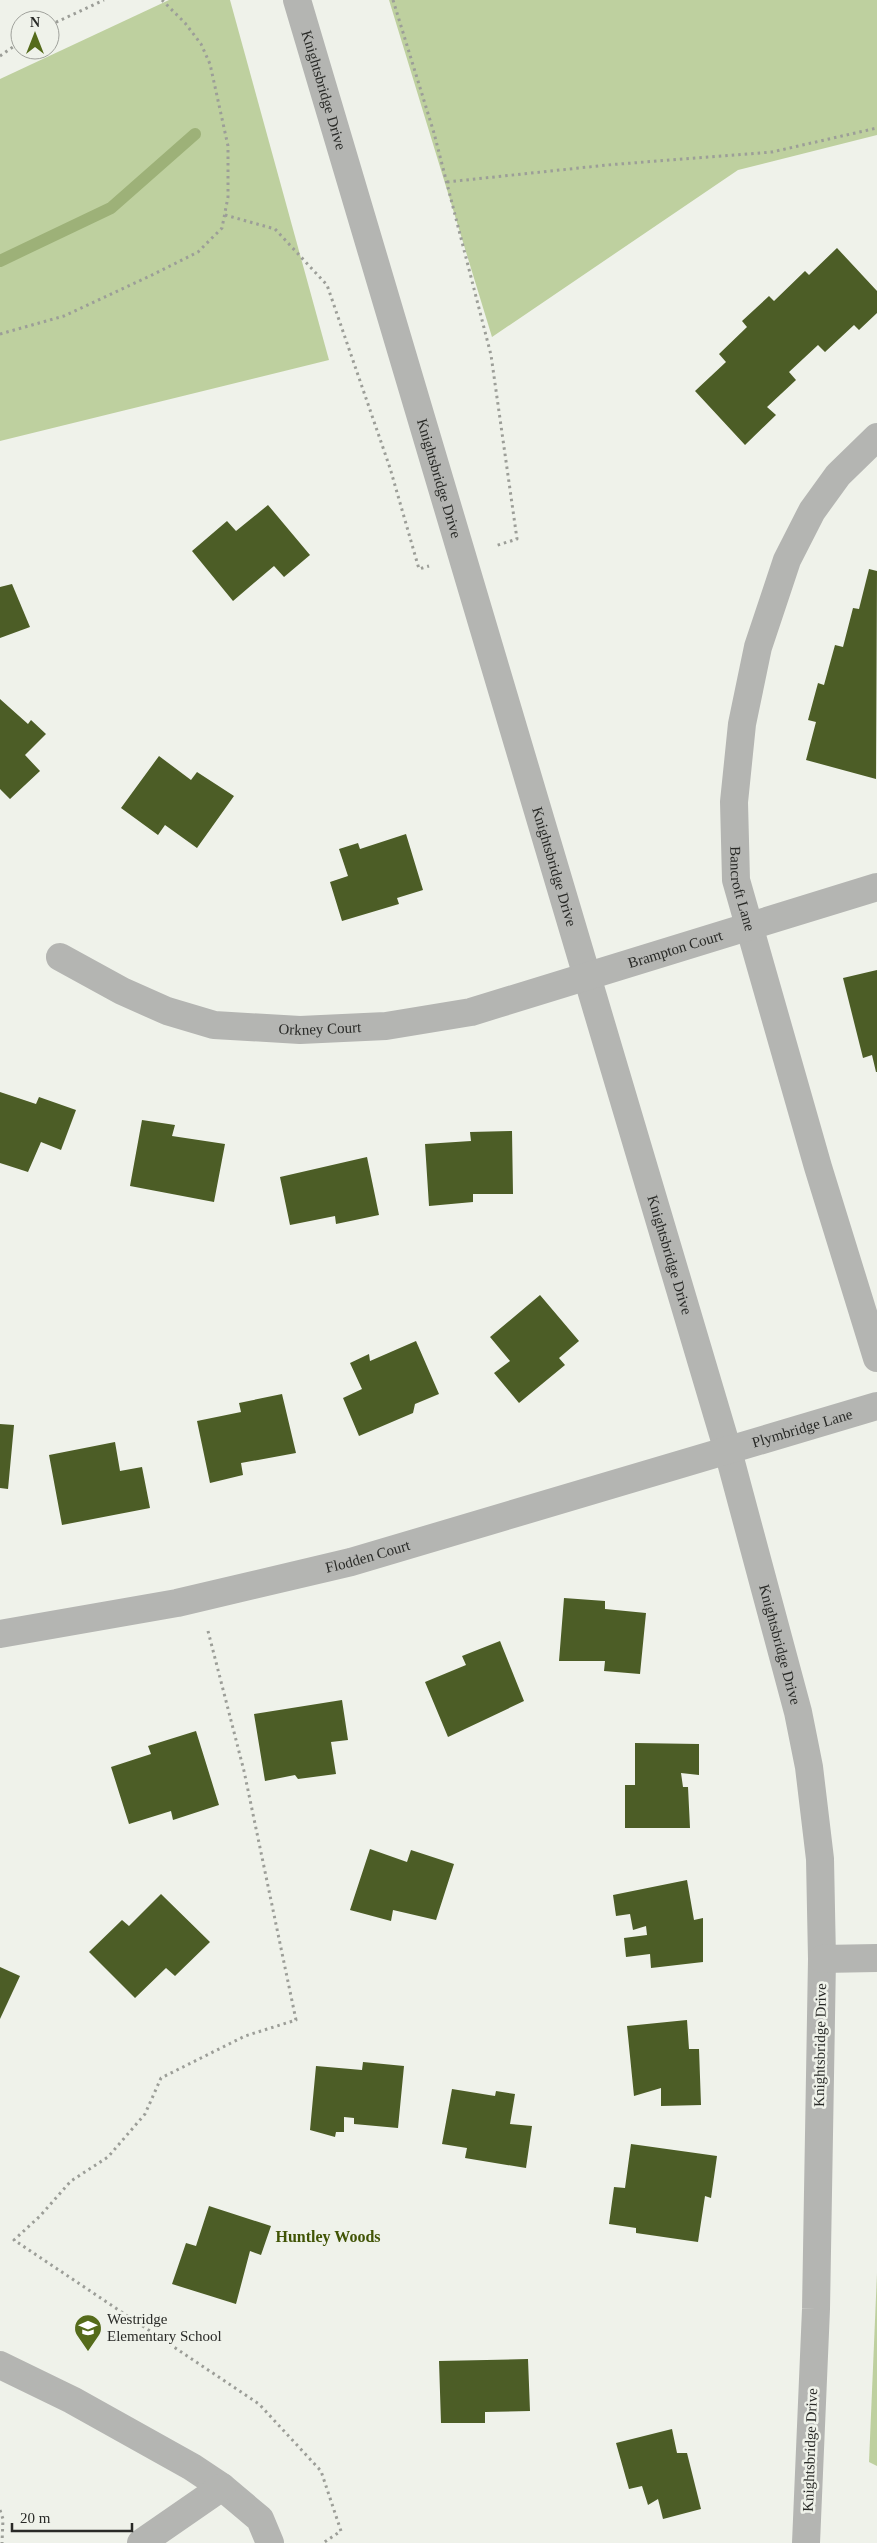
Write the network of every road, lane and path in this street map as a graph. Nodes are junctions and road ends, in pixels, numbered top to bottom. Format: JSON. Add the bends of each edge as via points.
{"nodes":[{"id":1,"x":104,"y":0,"type":"edge"},
{"id":2,"x":162,"y":0,"type":"edge"},
{"id":3,"x":297,"y":0,"type":"edge"},
{"id":4,"x":60,"y":20,"type":"edge"},
{"id":5,"x":877,"y":128,"type":"edge"},
{"id":6,"x":447,"y":182,"type":"dead end"},
{"id":7,"x":0,"y":334,"type":"edge"},
{"id":8,"x":877,"y":437,"type":"edge"},
{"id":9,"x":877,"y":886,"type":"edge"},
{"id":10,"x":750,"y":926,"type":"junction"},
{"id":11,"x":60,"y":957,"type":"dead end"},
{"id":12,"x":588,"y":976,"type":"junction"},
{"id":13,"x":877,"y":1358,"type":"edge"},
{"id":14,"x":877,"y":1406,"type":"edge"},
{"id":15,"x":728,"y":1451,"type":"junction"},
{"id":16,"x":200,"y":1598,"type":"junction"},
{"id":17,"x":0,"y":1634,"type":"edge"},
{"id":18,"x":877,"y":1958,"type":"edge"},
{"id":19,"x":822,"y":1959,"type":"junction"},
{"id":20,"x":0,"y":2365,"type":"edge"},
{"id":21,"x":222,"y":2487,"type":"junction"},
{"id":22,"x":0,"y":2510,"type":"edge"},
{"id":23,"x":2,"y":2543,"type":"edge"},
{"id":24,"x":140,"y":2543,"type":"edge"},
{"id":25,"x":270,"y":2543,"type":"edge"},
{"id":26,"x":323,"y":2543,"type":"edge"},
{"id":27,"x":806,"y":2543,"type":"edge"}],
"edges":[{"from":1,"to":4,"type":"path"},
{"from":2,"to":7,"type":"path","via":[[201,44],[210,64],[228,146],[228,198],[222,228],[198,252],[150,276],[64,316]]},
{"from":3,"to":12,"type":"street","name":"Knightsbridge Drive"},
{"from":5,"to":6,"type":"path","via":[[772,152]]},
{"from":8,"to":10,"type":"street","name":"Bancroft Lane","via":[[838,475],[812,511],[787,560],[758,646],[742,724],[734,802],[736,880]]},
{"from":9,"to":10,"type":"street","name":"Brampton Court"},
{"from":10,"to":12,"type":"street","name":"Brampton Court"},
{"from":10,"to":13,"type":"street","name":"Bancroft Lane","via":[[818,1167]]},
{"from":11,"to":12,"type":"street","name":"Orkney Court","via":[[167,1011],[214,1025],[300,1030],[386,1026],[471,1012]]},
{"from":12,"to":15,"type":"street","name":"Knightsbridge Drive"},
{"from":14,"to":15,"type":"street","name":"Plymbridge Lane"},
{"from":15,"to":16,"type":"street","name":"Flodden Court","via":[[350,1562]]},
{"from":15,"to":19,"type":"street","name":"Knightsbridge Drive","via":[[798,1712],[809,1767],[820,1859]]},
{"from":16,"to":17,"type":"street","name":"Flodden Court"},
{"from":16,"to":26,"type":"path","via":[[244,1771],[296,2020],[244,2036],[161,2078],[145,2114],[108,2157],[71,2181],[14,2240],[259,2404],[321,2471],[341,2531]]},
{"from":18,"to":19,"type":"street"},
{"from":19,"to":27,"type":"street","name":"Knightsbridge Drive","via":[[816,2309]]},
{"from":20,"to":21,"type":"street","via":[[72,2400]]},
{"from":21,"to":24,"type":"street"},
{"from":21,"to":25,"type":"street","via":[[260,2519]]},
{"from":22,"to":23,"type":"path"}]}
